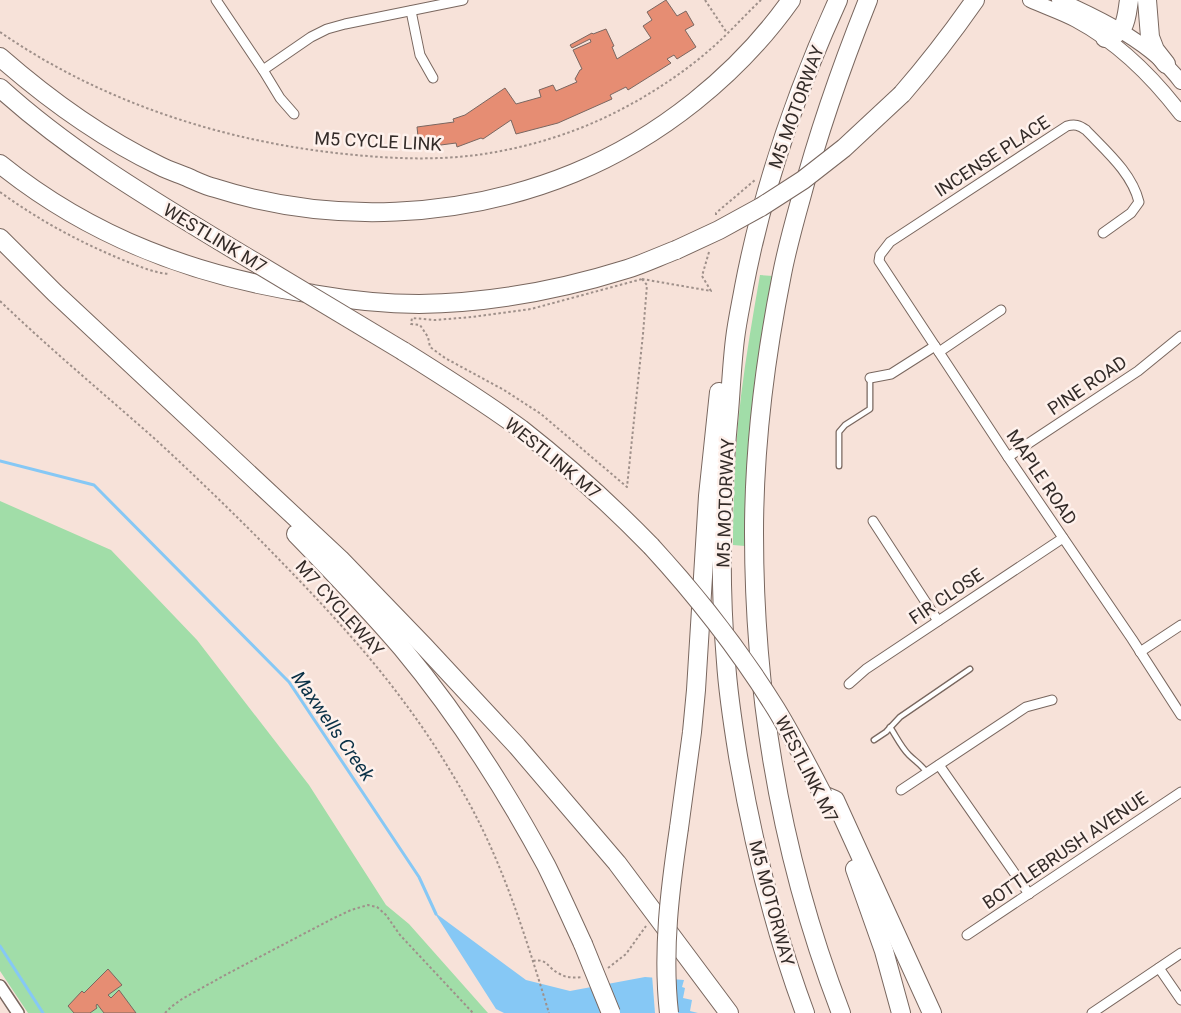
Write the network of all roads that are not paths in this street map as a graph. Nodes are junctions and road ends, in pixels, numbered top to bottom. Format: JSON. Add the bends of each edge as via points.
{"nodes":[{"id":1,"x":216,"y":0,"type":"edge"},
{"id":2,"x":464,"y":0,"type":"edge"},
{"id":3,"x":790,"y":0,"type":"edge"},
{"id":4,"x":838,"y":0,"type":"edge"},
{"id":5,"x":868,"y":0,"type":"edge"},
{"id":6,"x":975,"y":0,"type":"edge"},
{"id":7,"x":1030,"y":0,"type":"edge"},
{"id":8,"x":1059,"y":0,"type":"edge"},
{"id":9,"x":1129,"y":0,"type":"edge"},
{"id":10,"x":1147,"y":0,"type":"edge"},
{"id":11,"x":411,"y":11,"type":"junction"},
{"id":12,"x":1113,"y":34,"type":"junction"},
{"id":13,"x":0,"y":57,"type":"edge"},
{"id":14,"x":1166,"y":64,"type":"junction"},
{"id":15,"x":263,"y":70,"type":"junction"},
{"id":16,"x":433,"y":78,"type":"dead end"},
{"id":17,"x":1181,"y":82,"type":"edge"},
{"id":18,"x":0,"y":88,"type":"edge"},
{"id":19,"x":294,"y":114,"type":"dead end"},
{"id":20,"x":1181,"y":114,"type":"edge"},
{"id":21,"x":0,"y":164,"type":"edge"},
{"id":22,"x":1103,"y":233,"type":"dead end"},
{"id":23,"x":0,"y":238,"type":"edge"},
{"id":24,"x":880,"y":255,"type":"joint"},
{"id":25,"x":1001,"y":310,"type":"dead end"},
{"id":26,"x":1181,"y":336,"type":"edge"},
{"id":27,"x":735,"y":339,"type":"junction"},
{"id":28,"x":937,"y":349,"type":"junction"},
{"id":29,"x":141,"y":373,"type":"junction"},
{"id":30,"x":870,"y":378,"type":"joint"},
{"id":31,"x":1008,"y":457,"type":"junction"},
{"id":32,"x":839,"y":466,"type":"dead end"},
{"id":33,"x":873,"y":521,"type":"dead end"},
{"id":34,"x":1063,"y":538,"type":"junction"},
{"id":35,"x":938,"y":621,"type":"junction"},
{"id":36,"x":1181,"y":626,"type":"edge"},
{"id":37,"x":1140,"y":652,"type":"junction"},
{"id":38,"x":970,"y":670,"type":"dead end"},
{"id":39,"x":849,"y":684,"type":"dead end"},
{"id":40,"x":1052,"y":700,"type":"dead end"},
{"id":41,"x":1181,"y":715,"type":"edge"},
{"id":42,"x":890,"y":726,"type":"junction"},
{"id":43,"x":874,"y":740,"type":"dead end"},
{"id":44,"x":939,"y":765,"type":"junction"},
{"id":45,"x":927,"y":772,"type":"junction"},
{"id":46,"x":901,"y":790,"type":"dead end"},
{"id":47,"x":1181,"y":792,"type":"edge"},
{"id":48,"x":842,"y":826,"type":"junction"},
{"id":49,"x":1029,"y":894,"type":"junction"},
{"id":50,"x":967,"y":935,"type":"dead end"},
{"id":51,"x":1181,"y":953,"type":"edge"},
{"id":52,"x":1159,"y":968,"type":"junction"},
{"id":53,"x":0,"y":986,"type":"edge"},
{"id":54,"x":1181,"y":1000,"type":"edge"},
{"id":55,"x":18,"y":1013,"type":"edge"},
{"id":56,"x":611,"y":1013,"type":"edge"},
{"id":57,"x":669,"y":1013,"type":"edge"},
{"id":58,"x":729,"y":1013,"type":"edge"},
{"id":59,"x":805,"y":1013,"type":"edge"},
{"id":60,"x":841,"y":1013,"type":"edge"},
{"id":61,"x":901,"y":1013,"type":"edge"},
{"id":62,"x":932,"y":1013,"type":"edge"},
{"id":63,"x":1092,"y":1013,"type":"edge"}],
"edges":[{"from":1,"to":15,"type":"street"},
{"from":2,"to":11,"type":"street"},
{"from":3,"to":13,"type":"highway","via":[[755,44],[708,90],[626,148],[575,173],[512,194],[408,211],[309,208],[276,204],[214,188],[161,167],[118,143],[77,117]]},
{"from":4,"to":27,"type":"highway","name":"M5 MOTORWAY","via":[[806,75],[775,163],[744,285]]},
{"from":5,"to":60,"type":"highway","name":"M5 MOTORWAY","via":[[828,106],[782,273],[764,384],[754,532],[760,663],[774,773],[797,874],[820,955]]},
{"from":6,"to":21,"type":"highway","bridge":true,"via":[[951,35],[902,94],[844,148],[803,180],[760,208],[676,250],[619,271],[533,292],[418,304],[353,300],[250,283],[192,267],[126,242],[65,210]]},
{"from":7,"to":12,"type":"main road"},
{"from":8,"to":12,"type":"main road","via":[[1105,21]]},
{"from":9,"to":12,"type":"highway","via":[[1125,20]]},
{"from":10,"to":14,"type":"highway","via":[[1150,37]]},
{"from":11,"to":15,"type":"street","via":[[328,29]]},
{"from":11,"to":16,"type":"street","via":[[420,55]]},
{"from":12,"to":14,"type":"main road"},
{"from":12,"to":20,"type":"main road"},
{"from":14,"to":17,"type":"main road"},
{"from":15,"to":19,"type":"street"},
{"from":18,"to":48,"type":"highway","name":"WESTLINK M7","bridge":true,"via":[[101,167],[461,388],[566,466],[651,546],[705,608],[753,674],[824,795],[835,800]]},
{"from":22,"to":24,"type":"street","name":"INCENSE PLACE","via":[[1131,213],[1139,202],[1137,194],[1125,173],[1086,130],[1073,124],[890,242]]},
{"from":23,"to":29,"type":"highway"},
{"from":24,"to":28,"type":"street","name":"MAPLE ROAD","via":[[879,261]]},
{"from":25,"to":28,"type":"street"},
{"from":26,"to":31,"type":"street","name":"PINE ROAD","via":[[1138,371]]},
{"from":27,"to":57,"type":"highway","bridge":true,"via":[[720,388],[708,496],[692,732],[667,937]]},
{"from":27,"to":59,"type":"highway","name":"M5 MOTORWAY","via":[[721,523],[726,666],[747,809],[768,895]]},
{"from":28,"to":30,"type":"street","via":[[891,374]]},
{"from":28,"to":31,"type":"street","name":"MAPLE ROAD"},
{"from":29,"to":56,"type":"highway","bridge":true,"via":[[353,592],[403,649],[451,712],[507,796],[546,866]]},
{"from":29,"to":58,"type":"highway","via":[[340,560],[517,746],[617,864]]},
{"from":30,"to":32,"type":"lane","via":[[870,409],[839,432]]},
{"from":31,"to":34,"type":"street","name":"MAPLE ROAD"},
{"from":33,"to":35,"type":"street"},
{"from":34,"to":35,"type":"street","name":"FIR CLOSE"},
{"from":34,"to":37,"type":"street","name":"MAPLE ROAD"},
{"from":35,"to":39,"type":"street","name":"FIR CLOSE"},
{"from":36,"to":37,"type":"street"},
{"from":37,"to":41,"type":"street","name":"MAPLE ROAD"},
{"from":38,"to":42,"type":"lane"},
{"from":40,"to":44,"type":"street","via":[[1026,707]]},
{"from":42,"to":43,"type":"lane"},
{"from":42,"to":45,"type":"lane","via":[[909,755]]},
{"from":44,"to":45,"type":"street"},
{"from":44,"to":49,"type":"street"},
{"from":45,"to":46,"type":"street"},
{"from":47,"to":49,"type":"street","name":"BOTTLEBRUSH AVENUE"},
{"from":48,"to":61,"type":"highway","name":"WESTLINK M7"},
{"from":48,"to":62,"type":"highway"},
{"from":49,"to":50,"type":"street","name":"BOTTLEBRUSH AVENUE"},
{"from":51,"to":52,"type":"street"},
{"from":52,"to":54,"type":"street"},
{"from":52,"to":63,"type":"street"},
{"from":53,"to":55,"type":"street"}]}
